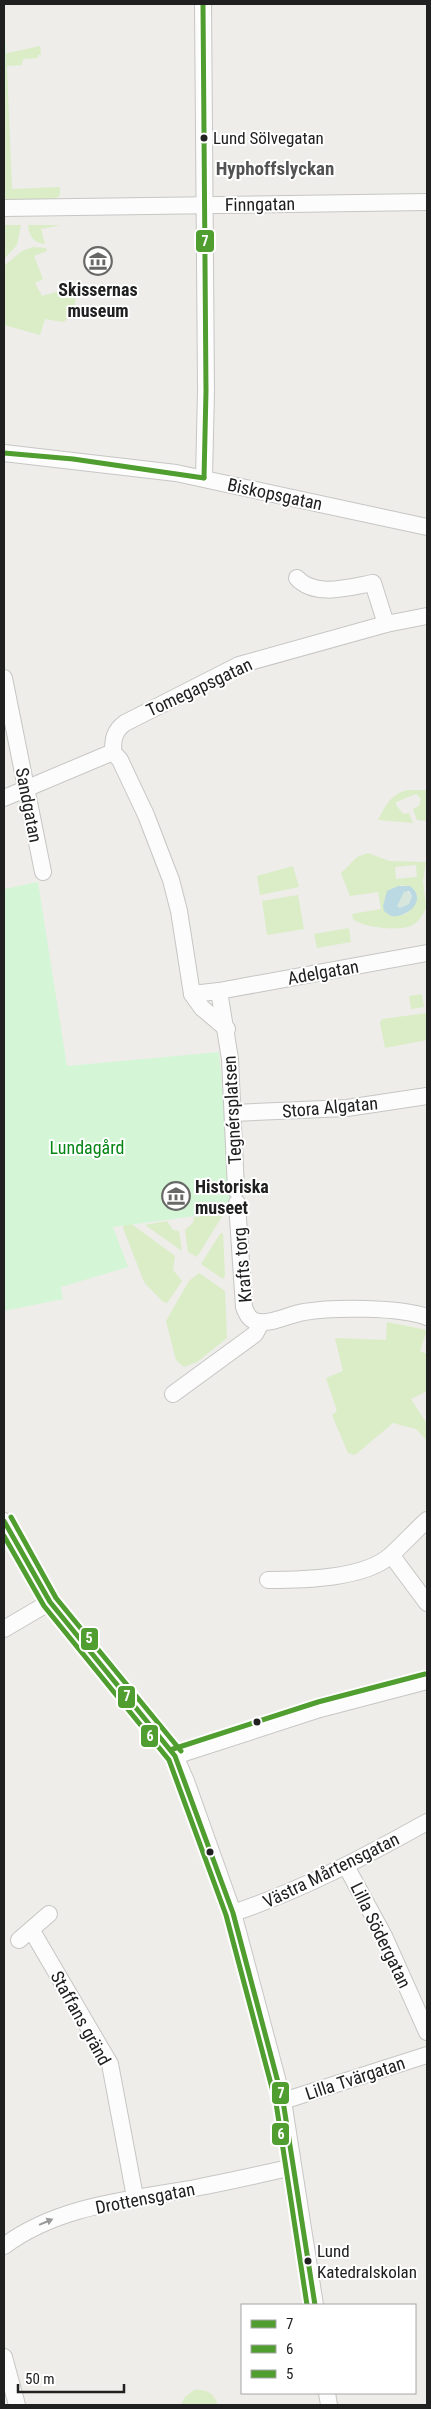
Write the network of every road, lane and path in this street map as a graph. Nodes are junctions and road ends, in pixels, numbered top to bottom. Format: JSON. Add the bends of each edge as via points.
{"nodes":[{"id":1,"x":203,"y":4,"type":"edge"},
{"id":2,"x":427,"y":202,"type":"edge"},
{"id":3,"x":204,"y":204,"type":"junction"},
{"id":4,"x":4,"y":208,"type":"edge"},
{"id":5,"x":4,"y":453,"type":"edge"},
{"id":6,"x":204,"y":478,"type":"junction"},
{"id":7,"x":427,"y":527,"type":"edge"},
{"id":8,"x":297,"y":578,"type":"dead end"},
{"id":9,"x":427,"y":616,"type":"edge"},
{"id":10,"x":386,"y":624,"type":"junction"},
{"id":11,"x":4,"y":678,"type":"edge"},
{"id":12,"x":113,"y":752,"type":"junction"},
{"id":13,"x":26,"y":788,"type":"junction"},
{"id":14,"x":4,"y":798,"type":"edge"},
{"id":15,"x":43,"y":872,"type":"dead end"},
{"id":16,"x":427,"y":953,"type":"edge"},
{"id":17,"x":219,"y":991,"type":"junction"},
{"id":18,"x":192,"y":994,"type":"junction"},
{"id":19,"x":227,"y":1030,"type":"junction"},
{"id":20,"x":427,"y":1096,"type":"edge"},
{"id":21,"x":233,"y":1113,"type":"junction"},
{"id":22,"x":236,"y":1197,"type":"joint"},
{"id":23,"x":427,"y":1317,"type":"edge"},
{"id":24,"x":261,"y":1323,"type":"junction"},
{"id":25,"x":173,"y":1394,"type":"dead end"},
{"id":26,"x":427,"y":1520,"type":"edge"},
{"id":27,"x":4,"y":1522,"type":"edge"},
{"id":28,"x":393,"y":1554,"type":"junction"},
{"id":29,"x":268,"y":1580,"type":"dead end"},
{"id":30,"x":50,"y":1602,"type":"junction"},
{"id":31,"x":427,"y":1603,"type":"edge"},
{"id":32,"x":4,"y":1629,"type":"edge"},
{"id":33,"x":427,"y":1681,"type":"edge"},
{"id":34,"x":175,"y":1756,"type":"junction"},
{"id":35,"x":427,"y":1822,"type":"edge"},
{"id":36,"x":346,"y":1866,"type":"junction"},
{"id":37,"x":233,"y":1913,"type":"junction"},
{"id":38,"x":49,"y":1914,"type":"dead end"},
{"id":39,"x":427,"y":2032,"type":"edge"},
{"id":40,"x":427,"y":2055,"type":"edge"},
{"id":41,"x":283,"y":2101,"type":"junction"},
{"id":42,"x":294,"y":2166,"type":"junction"},
{"id":43,"x":135,"y":2197,"type":"junction"},
{"id":44,"x":4,"y":2246,"type":"edge"},
{"id":45,"x":315,"y":2304,"type":"edge"},
{"id":46,"x":4,"y":2357,"type":"edge"},
{"id":47,"x":17,"y":2405,"type":"edge"}],
"edges":[{"from":1,"to":3,"type":"street"},
{"from":2,"to":3,"type":"street","name":"Finngatan"},
{"from":3,"to":4,"type":"street","name":"Finngatan"},
{"from":3,"to":6,"type":"street"},
{"from":5,"to":6,"type":"street","name":"Biskopsgatan"},
{"from":6,"to":7,"type":"street","name":"Biskopsgatan"},
{"from":8,"to":10,"type":"street","via":[[313,590],[373,583]]},
{"from":9,"to":10,"type":"street","name":"Tomegapsgatan"},
{"from":10,"to":12,"type":"street","name":"Tomegapsgatan","via":[[239,665],[125,723],[117,729]]},
{"from":11,"to":13,"type":"street","name":"Sandgatan"},
{"from":12,"to":13,"type":"street"},
{"from":12,"to":18,"type":"street","via":[[146,815],[171,880]]},
{"from":13,"to":14,"type":"street"},
{"from":13,"to":15,"type":"street","name":"Sandgatan"},
{"from":16,"to":17,"type":"street","name":"Adelgatan"},
{"from":17,"to":18,"type":"street","name":"Adelgatan"},
{"from":17,"to":19,"type":"street","name":"Tegnérsplatsen"},
{"from":18,"to":19,"type":"street","name":"Tegnérsplatsen","via":[[202,1008]]},
{"from":19,"to":21,"type":"street","name":"Tegnérsplatsen"},
{"from":20,"to":21,"type":"street","name":"Stora Algatan","via":[[347,1108]]},
{"from":21,"to":22,"type":"street","name":"Tegnérsplatsen"},
{"from":22,"to":24,"type":"street","name":"Krafts torg","via":[[244,1307],[248,1316]]},
{"from":23,"to":24,"type":"street","via":[[340,1308],[304,1312]]},
{"from":24,"to":25,"type":"street","name":"Krafts torg","via":[[255,1334]]},
{"from":26,"to":28,"type":"street"},
{"from":27,"to":30,"type":"street"},
{"from":28,"to":29,"type":"street","via":[[374,1566],[354,1572]]},
{"from":28,"to":31,"type":"street"},
{"from":30,"to":32,"type":"street"},
{"from":30,"to":34,"type":"street"},
{"from":33,"to":34,"type":"street","via":[[320,1709]]},
{"from":34,"to":37,"type":"street"},
{"from":35,"to":36,"type":"street","name":"Västra Mårtensgatan"},
{"from":36,"to":37,"type":"street","name":"Västra Mårtensgatan","via":[[300,1888]]},
{"from":36,"to":39,"type":"street","name":"Lilla Södergatan","via":[[384,1936]]},
{"from":37,"to":41,"type":"street"},
{"from":38,"to":43,"type":"street","name":"Staffans gränd","via":[[26,1935],[110,2064]]},
{"from":40,"to":41,"type":"street","name":"Lilla Tvärgatan"},
{"from":41,"to":42,"type":"street"},
{"from":42,"to":43,"type":"street","name":"Drottensgatan","via":[[200,2187]]},
{"from":42,"to":45,"type":"street"},
{"from":44,"to":43,"type":"street","name":"Drottensgatan","one_way":true,"via":[[37,2225],[64,2214]]},
{"from":46,"to":47,"type":"street"}]}
